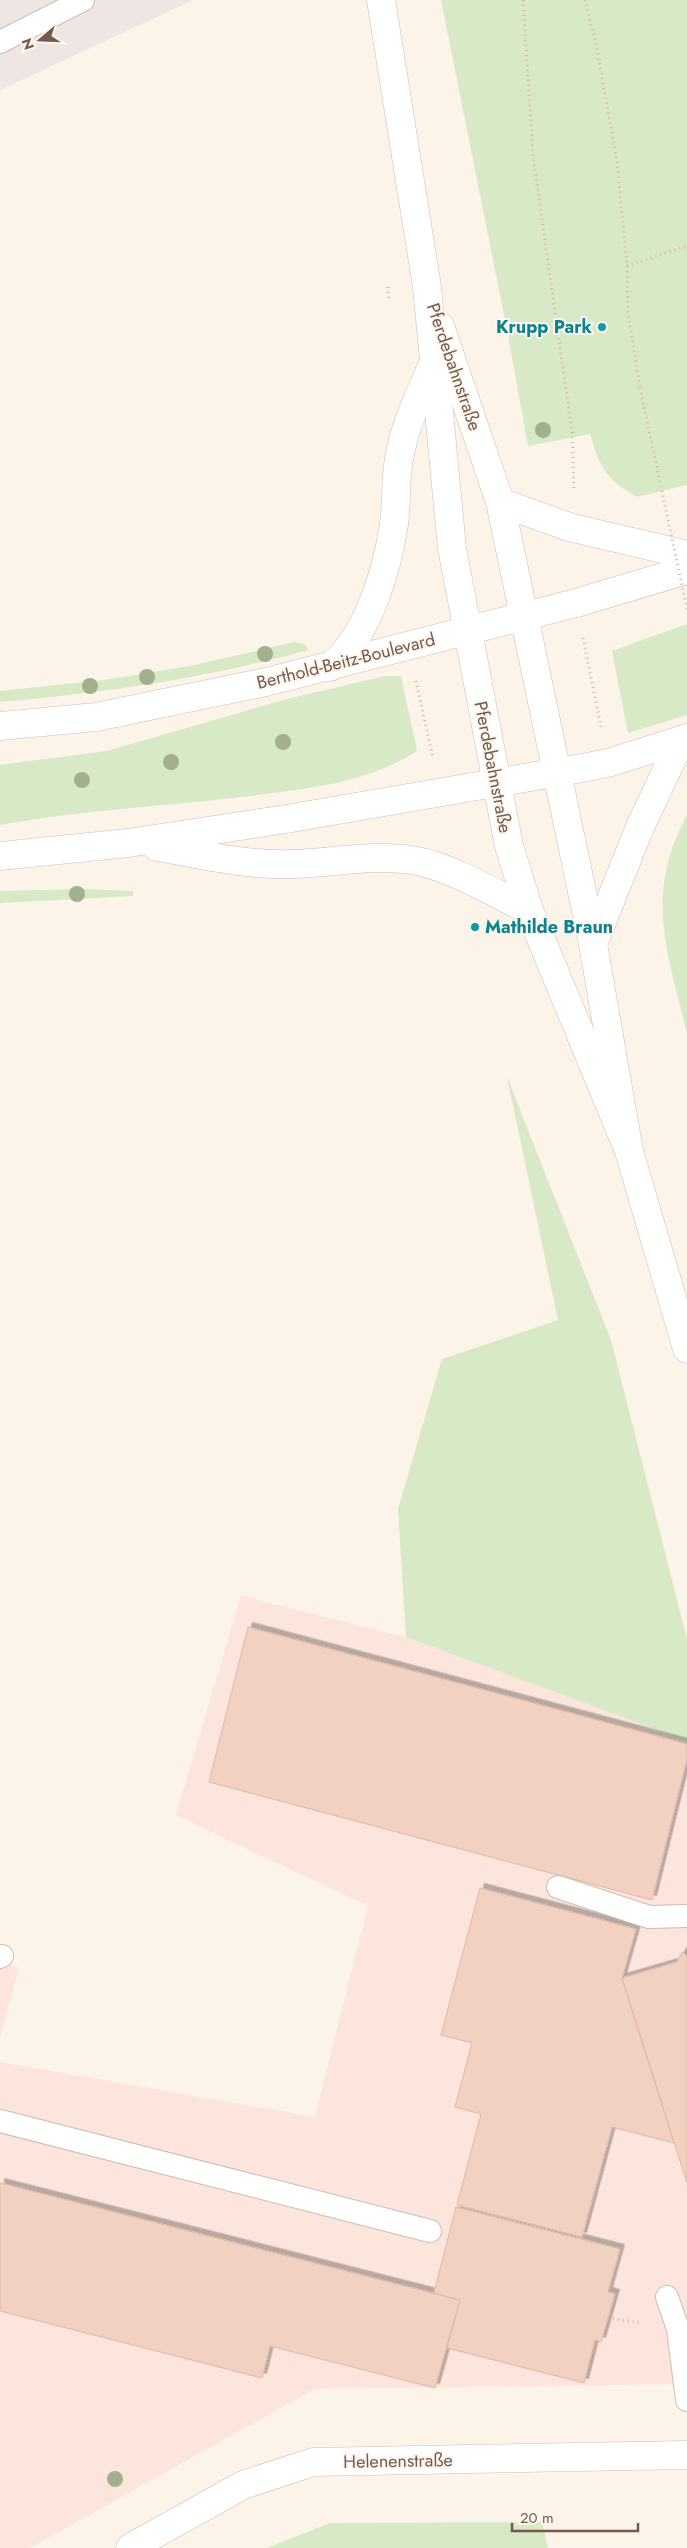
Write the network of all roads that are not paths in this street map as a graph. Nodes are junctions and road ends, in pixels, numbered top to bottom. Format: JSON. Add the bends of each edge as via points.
{"nodes":[{"id":1,"x":83,"y":0,"type":"edge"},
{"id":2,"x":381,"y":0,"type":"edge"},
{"id":3,"x":0,"y":42,"type":"edge"},
{"id":4,"x":427,"y":287,"type":"junction"},
{"id":5,"x":433,"y":363,"type":"junction"},
{"id":6,"x":500,"y":502,"type":"junction"},
{"id":7,"x":687,"y":555,"type":"edge"},
{"id":8,"x":687,"y":570,"type":"edge"},
{"id":9,"x":524,"y":615,"type":"junction"},
{"id":10,"x":466,"y":630,"type":"junction"},
{"id":11,"x":330,"y":666,"type":"junction"},
{"id":12,"x":0,"y":726,"type":"edge"},
{"id":13,"x":684,"y":739,"type":"edge"},
{"id":14,"x":556,"y":772,"type":"junction"},
{"id":15,"x":495,"y":782,"type":"junction"},
{"id":16,"x":128,"y":843,"type":"junction"},
{"id":17,"x":0,"y":856,"type":"edge"},
{"id":18,"x":529,"y":910,"type":"junction"},
{"id":19,"x":593,"y":944,"type":"junction"},
{"id":20,"x":629,"y":1151,"type":"junction"},
{"id":21,"x":687,"y":1349,"type":"edge"},
{"id":22,"x":558,"y":1887,"type":"dead end"},
{"id":23,"x":687,"y":1916,"type":"edge"},
{"id":24,"x":0,"y":2121,"type":"edge"},
{"id":25,"x":430,"y":2231,"type":"dead end"},
{"id":26,"x":666,"y":2297,"type":"dead end"},
{"id":27,"x":684,"y":2341,"type":"edge"},
{"id":28,"x":687,"y":2400,"type":"edge"},
{"id":29,"x":687,"y":2455,"type":"edge"},
{"id":30,"x":130,"y":2548,"type":"edge"}],
"edges":[{"from":1,"to":3,"type":"lane"},
{"from":2,"to":4,"type":"street","name":"Pferdebahnstraße"},
{"from":4,"to":5,"type":"street","name":"Pferdebahnstraße"},
{"from":4,"to":6,"type":"street","name":"Pferdebahnstraße"},
{"from":5,"to":10,"type":"street","name":"Pferdebahnstraße","via":[[452,548]]},
{"from":5,"to":11,"type":"street","name":"Pferdebahnstraße","via":[[405,432],[398,462],[394,524],[378,586],[354,641]]},
{"from":6,"to":7,"type":"street","via":[[569,527]]},
{"from":6,"to":9,"type":"street","name":"Pferdebahnstraße"},
{"from":8,"to":9,"type":"street","name":"Berthold-Beitz-Boulevard"},
{"from":9,"to":10,"type":"street","name":"Berthold-Beitz-Boulevard"},
{"from":9,"to":14,"type":"street","name":"Pferdebahnstraße"},
{"from":10,"to":11,"type":"street","name":"Berthold-Beitz-Boulevard"},
{"from":10,"to":15,"type":"street","name":"Pferdebahnstraße"},
{"from":11,"to":12,"type":"street","name":"Berthold-Beitz-Boulevard","via":[[200,697],[96,717]]},
{"from":13,"to":14,"type":"street","via":[[608,763]]},
{"from":13,"to":19,"type":"street","via":[[640,827]]},
{"from":14,"to":15,"type":"street"},
{"from":14,"to":19,"type":"street","name":"Pferdebahnstraße"},
{"from":15,"to":16,"type":"street"},
{"from":15,"to":18,"type":"street","name":"Pferdebahnstraße","via":[[509,846]]},
{"from":16,"to":17,"type":"street"},
{"from":16,"to":18,"type":"street","via":[[259,864],[356,858],[419,862],[445,870]]},
{"from":18,"to":20,"type":"street","name":"Pferdebahnstraße"},
{"from":19,"to":20,"type":"street","name":"Pferdebahnstraße"},
{"from":20,"to":21,"type":"street","name":"Pferdebahnstraße"},
{"from":22,"to":23,"type":"lane","via":[[649,1916]]},
{"from":24,"to":25,"type":"lane"},
{"from":26,"to":27,"type":"lane"},
{"from":27,"to":28,"type":"lane"},
{"from":29,"to":30,"type":"street","name":"Helenenstraße","via":[[313,2462],[243,2485]]}]}
